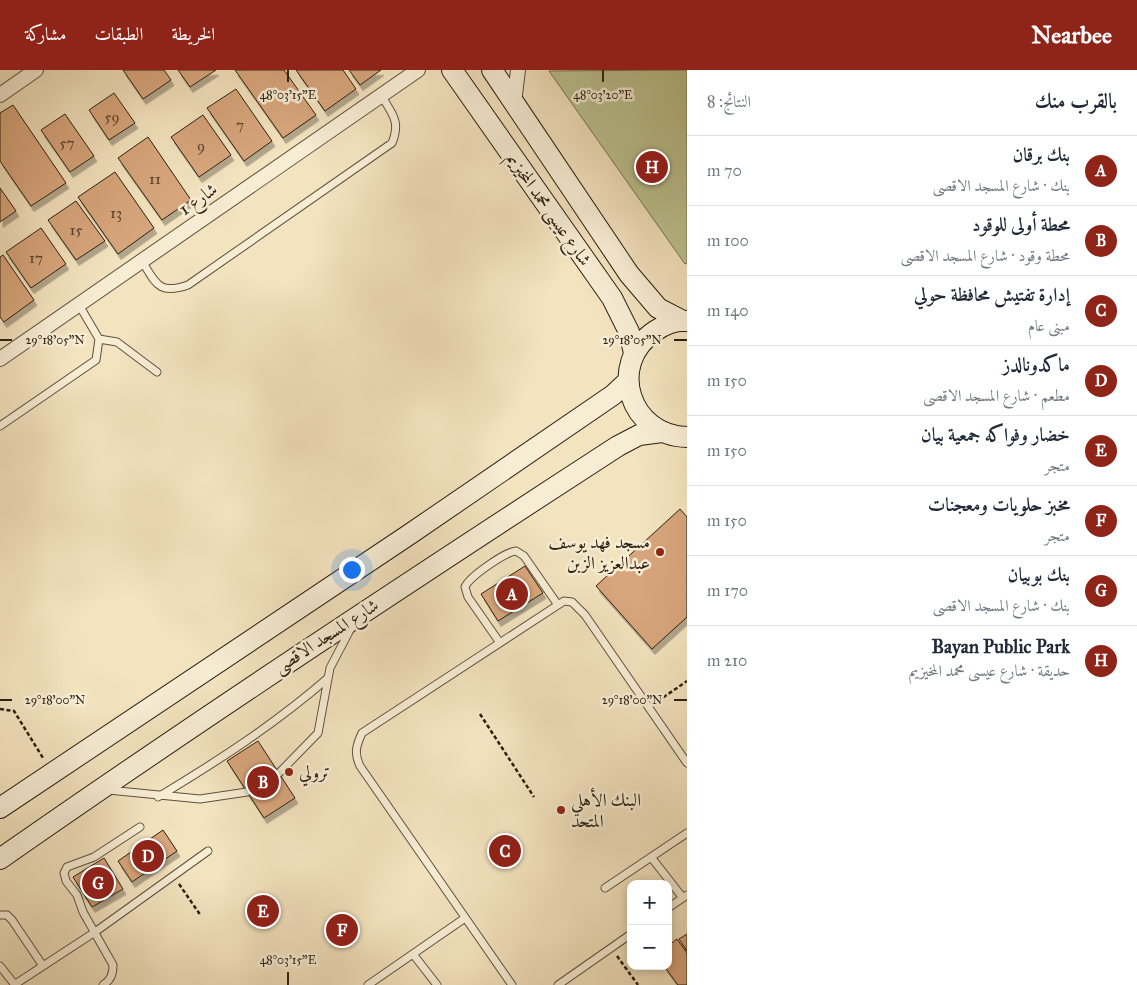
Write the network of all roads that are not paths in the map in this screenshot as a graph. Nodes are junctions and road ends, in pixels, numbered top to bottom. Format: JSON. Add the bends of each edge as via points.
{"nodes":[{"id":1,"x":36,"y":70,"type":"edge"},
{"id":2,"x":418,"y":70,"type":"edge"},
{"id":3,"x":452,"y":70,"type":"edge"},
{"id":4,"x":492,"y":70,"type":"edge"},
{"id":5,"x":518,"y":70,"type":"edge"},
{"id":6,"x":0,"y":95,"type":"edge"},
{"id":7,"x":381,"y":96,"type":"junction"},
{"id":8,"x":514,"y":103,"type":"junction"},
{"id":9,"x":595,"y":223,"type":"junction"},
{"id":10,"x":571,"y":240,"type":"junction"},
{"id":11,"x":142,"y":261,"type":"junction"},
{"id":12,"x":79,"y":305,"type":"junction"},
{"id":13,"x":685,"y":321,"type":"edge"},
{"id":14,"x":99,"y":339,"type":"junction"},
{"id":15,"x":634,"y":353,"type":"junction"},
{"id":16,"x":0,"y":360,"type":"edge"},
{"id":17,"x":157,"y":372,"type":"dead end"},
{"id":18,"x":628,"y":381,"type":"junction"},
{"id":19,"x":0,"y":426,"type":"edge"},
{"id":20,"x":662,"y":432,"type":"junction"},
{"id":21,"x":687,"y":437,"type":"edge"},
{"id":22,"x":558,"y":605,"type":"junction"},
{"id":23,"x":357,"y":616,"type":"junction"},
{"id":24,"x":500,"y":643,"type":"junction"},
{"id":25,"x":328,"y":678,"type":"junction"},
{"id":26,"x":687,"y":763,"type":"edge"},
{"id":27,"x":279,"y":773,"type":"dead end"},
{"id":28,"x":101,"y":789,"type":"junction"},
{"id":29,"x":248,"y":792,"type":"dead end"},
{"id":30,"x":158,"y":797,"type":"junction"},
{"id":31,"x":0,"y":808,"type":"edge"},
{"id":32,"x":140,"y":827,"type":"dead end"},
{"id":33,"x":687,"y":832,"type":"edge"},
{"id":34,"x":208,"y":852,"type":"dead end"},
{"id":35,"x":651,"y":857,"type":"junction"},
{"id":36,"x":0,"y":859,"type":"edge"},
{"id":37,"x":604,"y":888,"type":"dead end"},
{"id":38,"x":685,"y":897,"type":"edge"},
{"id":39,"x":672,"y":905,"type":"edge"},
{"id":40,"x":0,"y":916,"type":"edge"},
{"id":41,"x":465,"y":918,"type":"junction"},
{"id":42,"x":95,"y":932,"type":"junction"},
{"id":43,"x":627,"y":937,"type":"edge"},
{"id":44,"x":413,"y":954,"type":"junction"},
{"id":45,"x":0,"y":966,"type":"edge"},
{"id":46,"x":43,"y":966,"type":"junction"},
{"id":47,"x":15,"y":985,"type":"edge"},
{"id":48,"x":103,"y":985,"type":"edge"},
{"id":49,"x":368,"y":985,"type":"edge"},
{"id":50,"x":437,"y":985,"type":"edge"},
{"id":51,"x":512,"y":985,"type":"edge"},
{"id":52,"x":558,"y":985,"type":"edge"}],
"edges":[{"from":1,"to":6,"type":"street"},
{"from":2,"to":7,"type":"street","name":"شارع 1"},
{"from":3,"to":10,"type":"main road","name":"شارع عيسى محمد المخيزيم"},
{"from":4,"to":8,"type":"main road","name":"شارع عيسى محمد المخيزيم"},
{"from":5,"to":8,"type":"street"},
{"from":7,"to":11,"type":"street","name":"شارع 1"},
{"from":7,"to":11,"type":"lane","via":[[397,123],[392,143],[188,285],[167,290],[157,285]]},
{"from":8,"to":9,"type":"main road","name":"شارع عيسى محمد المخيزيم"},
{"from":9,"to":10,"type":"main road","via":[[590,240]]},
{"from":9,"to":13,"type":"main road","name":"شارع عيسى محمد المخيزيم","via":[[629,274],[658,308]]},
{"from":10,"to":15,"type":"main road","name":"شارع عيسى محمد المخيزيم","via":[[612,298],[629,332]]},
{"from":11,"to":12,"type":"street","name":"شارع 1"},
{"from":12,"to":14,"type":"lane"},
{"from":12,"to":16,"type":"street","name":"شارع 1"},
{"from":13,"to":15,"type":"main road","via":[[663,326],[646,337]]},
{"from":14,"to":17,"type":"lane","via":[[117,342]]},
{"from":14,"to":19,"type":"lane","via":[[96,360]]},
{"from":15,"to":18,"type":"main road"},
{"from":18,"to":20,"type":"main road","via":[[638,412]]},
{"from":18,"to":31,"type":"main road","via":[[613,395],[410,534]]},
{"from":20,"to":21,"type":"main road"},
{"from":20,"to":23,"type":"main road","name":"شارع المسجد الاقصى","via":[[640,435],[618,446]]},
{"from":22,"to":24,"type":"lane"},
{"from":22,"to":24,"type":"lane","via":[[524,556],[516,551],[506,554],[471,579],[466,588],[468,597]]},
{"from":22,"to":26,"type":"lane","via":[[564,601],[572,602],[585,615]]},
{"from":23,"to":25,"type":"lane"},
{"from":23,"to":28,"type":"main road","name":"شارع المسجد الاقصى"},
{"from":24,"to":41,"type":"lane","via":[[362,733],[356,745],[360,766]]},
{"from":25,"to":27,"type":"lane","via":[[318,733]]},
{"from":25,"to":30,"type":"lane","via":[[289,712]]},
{"from":28,"to":30,"type":"lane"},
{"from":28,"to":36,"type":"main road","name":"شارع المسجد الاقصى"},
{"from":29,"to":30,"type":"lane","via":[[200,800]]},
{"from":32,"to":42,"type":"lane","via":[[94,857],[65,870],[64,877]]},
{"from":33,"to":35,"type":"lane"},
{"from":34,"to":42,"type":"lane"},
{"from":35,"to":37,"type":"lane"},
{"from":35,"to":38,"type":"lane"},
{"from":38,"to":39,"type":"lane"},
{"from":40,"to":46,"type":"lane","via":[[7,915],[12,920]]},
{"from":41,"to":44,"type":"lane"},
{"from":41,"to":51,"type":"lane"},
{"from":42,"to":46,"type":"lane"},
{"from":42,"to":48,"type":"lane","via":[[113,965],[109,981]]},
{"from":43,"to":52,"type":"lane"},
{"from":44,"to":49,"type":"lane"},
{"from":44,"to":50,"type":"lane"},
{"from":45,"to":47,"type":"lane"},
{"from":46,"to":47,"type":"lane"}]}
